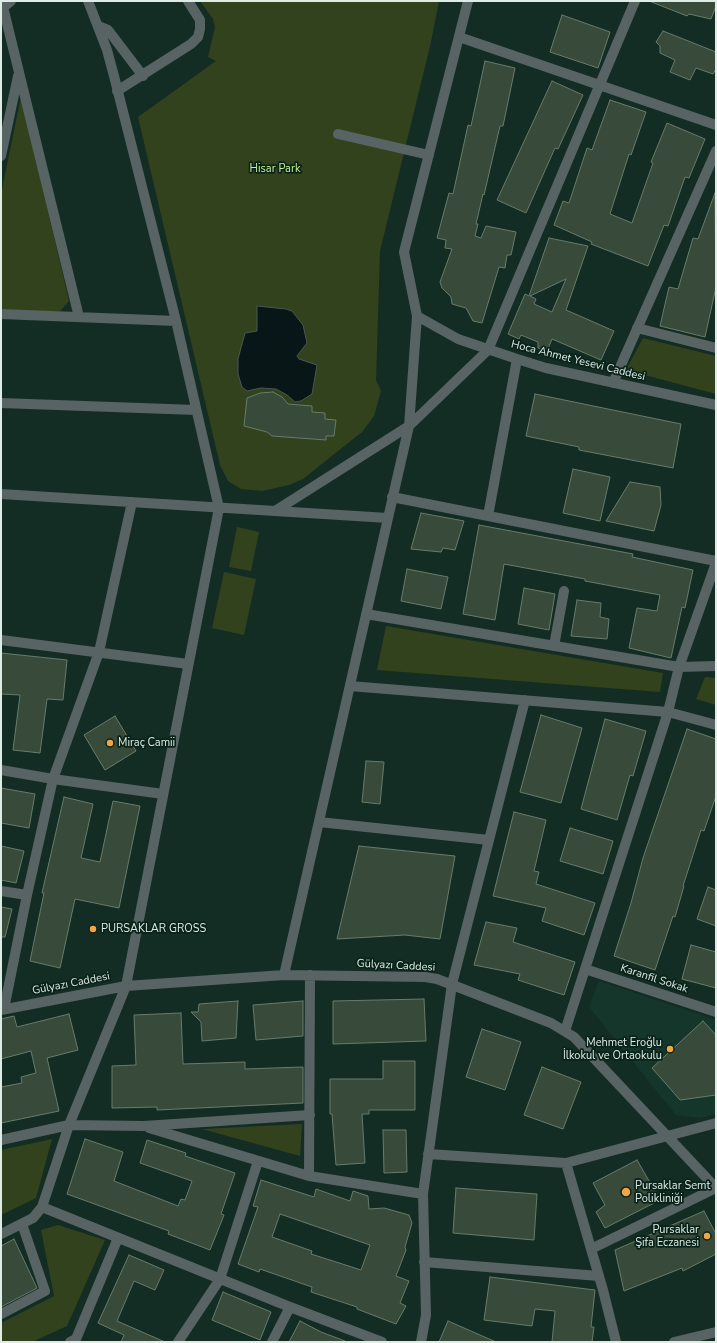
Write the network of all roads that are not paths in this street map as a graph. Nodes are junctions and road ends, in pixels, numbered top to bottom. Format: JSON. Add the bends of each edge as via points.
{"nodes":[{"id":1,"x":88,"y":1,"type":"edge"},
{"id":2,"x":188,"y":1,"type":"edge"},
{"id":3,"x":468,"y":1,"type":"edge"},
{"id":4,"x":635,"y":1,"type":"edge"},
{"id":5,"x":5,"y":6,"type":"edge"},
{"id":6,"x":98,"y":26,"type":"junction"},
{"id":7,"x":459,"y":37,"type":"junction"},
{"id":8,"x":19,"y":73,"type":"junction"},
{"id":9,"x":143,"y":76,"type":"junction"},
{"id":10,"x":599,"y":85,"type":"junction"},
{"id":11,"x":117,"y":91,"type":"junction"},
{"id":12,"x":716,"y":125,"type":"edge"},
{"id":13,"x":338,"y":134,"type":"dead end"},
{"id":14,"x":716,"y":151,"type":"edge"},
{"id":15,"x":1,"y":156,"type":"edge"},
{"id":16,"x":429,"y":156,"type":"junction"},
{"id":17,"x":1,"y":314,"type":"edge"},
{"id":18,"x":417,"y":316,"type":"junction"},
{"id":19,"x":80,"y":317,"type":"junction"},
{"id":20,"x":176,"y":321,"type":"junction"},
{"id":21,"x":637,"y":328,"type":"junction"},
{"id":22,"x":716,"y":348,"type":"edge"},
{"id":23,"x":488,"y":350,"type":"junction"},
{"id":24,"x":517,"y":360,"type":"junction"},
{"id":25,"x":613,"y":383,"type":"junction"},
{"id":26,"x":1,"y":403,"type":"edge"},
{"id":27,"x":716,"y":405,"type":"edge"},
{"id":28,"x":196,"y":410,"type":"junction"},
{"id":29,"x":409,"y":426,"type":"junction"},
{"id":30,"x":1,"y":494,"type":"edge"},
{"id":31,"x":392,"y":497,"type":"junction"},
{"id":32,"x":132,"y":502,"type":"junction"},
{"id":33,"x":219,"y":508,"type":"junction"},
{"id":34,"x":275,"y":511,"type":"junction"},
{"id":35,"x":488,"y":516,"type":"junction"},
{"id":36,"x":388,"y":518,"type":"junction"},
{"id":37,"x":716,"y":562,"type":"edge"},
{"id":38,"x":564,"y":591,"type":"dead end"},
{"id":39,"x":366,"y":614,"type":"junction"},
{"id":40,"x":1,"y":640,"type":"edge"},
{"id":41,"x":554,"y":646,"type":"junction"},
{"id":42,"x":99,"y":652,"type":"junction"},
{"id":43,"x":188,"y":664,"type":"junction"},
{"id":44,"x":716,"y":666,"type":"edge"},
{"id":45,"x":679,"y":668,"type":"junction"},
{"id":46,"x":350,"y":686,"type":"junction"},
{"id":47,"x":525,"y":700,"type":"junction"},
{"id":48,"x":668,"y":712,"type":"junction"},
{"id":49,"x":716,"y":725,"type":"edge"},
{"id":50,"x":1,"y":770,"type":"edge"},
{"id":51,"x":53,"y":779,"type":"junction"},
{"id":52,"x":163,"y":794,"type":"junction"},
{"id":53,"x":319,"y":822,"type":"junction"},
{"id":54,"x":489,"y":840,"type":"junction"},
{"id":55,"x":1,"y":891,"type":"edge"},
{"id":56,"x":27,"y":895,"type":"junction"},
{"id":57,"x":585,"y":969,"type":"junction"},
{"id":58,"x":284,"y":975,"type":"junction"},
{"id":59,"x":310,"y":975,"type":"junction"},
{"id":60,"x":452,"y":984,"type":"junction"},
{"id":61,"x":126,"y":986,"type":"junction"},
{"id":62,"x":3,"y":1009,"type":"edge"},
{"id":63,"x":716,"y":1012,"type":"edge"},
{"id":64,"x":565,"y":1031,"type":"junction"},
{"id":65,"x":310,"y":1115,"type":"junction"},
{"id":66,"x":716,"y":1123,"type":"edge"},
{"id":67,"x":69,"y":1125,"type":"junction"},
{"id":68,"x":144,"y":1126,"type":"junction"},
{"id":69,"x":667,"y":1136,"type":"junction"},
{"id":70,"x":1,"y":1140,"type":"edge"},
{"id":71,"x":428,"y":1154,"type":"junction"},
{"id":72,"x":258,"y":1161,"type":"junction"},
{"id":73,"x":566,"y":1163,"type":"junction"},
{"id":74,"x":310,"y":1176,"type":"junction"},
{"id":75,"x":716,"y":1188,"type":"edge"},
{"id":76,"x":423,"y":1194,"type":"junction"},
{"id":77,"x":42,"y":1207,"type":"junction"},
{"id":78,"x":22,"y":1224,"type":"junction"},
{"id":79,"x":1,"y":1234,"type":"edge"},
{"id":80,"x":118,"y":1238,"type":"junction"},
{"id":81,"x":591,"y":1249,"type":"junction"},
{"id":82,"x":424,"y":1262,"type":"junction"},
{"id":83,"x":599,"y":1276,"type":"junction"},
{"id":84,"x":220,"y":1279,"type":"junction"},
{"id":85,"x":290,"y":1307,"type":"junction"},
{"id":86,"x":1,"y":1314,"type":"edge"},
{"id":87,"x":716,"y":1332,"type":"edge"},
{"id":88,"x":76,"y":1341,"type":"edge"},
{"id":89,"x":178,"y":1342,"type":"edge"},
{"id":90,"x":272,"y":1342,"type":"edge"},
{"id":91,"x":382,"y":1342,"type":"edge"},
{"id":92,"x":421,"y":1342,"type":"edge"},
{"id":93,"x":616,"y":1342,"type":"edge"},
{"id":94,"x":674,"y":1342,"type":"edge"}],
"edges":[{"from":1,"to":6,"type":"street"},
{"from":2,"to":9,"type":"street","via":[[200,20],[198,37]]},
{"from":3,"to":7,"type":"street"},
{"from":4,"to":10,"type":"street"},
{"from":5,"to":8,"type":"street"},
{"from":6,"to":9,"type":"street","via":[[108,30]]},
{"from":6,"to":11,"type":"street"},
{"from":7,"to":10,"type":"street"},
{"from":7,"to":16,"type":"street"},
{"from":8,"to":15,"type":"street"},
{"from":8,"to":19,"type":"street"},
{"from":9,"to":11,"type":"street"},
{"from":10,"to":12,"type":"street"},
{"from":10,"to":23,"type":"street"},
{"from":11,"to":20,"type":"street"},
{"from":13,"to":16,"type":"street"},
{"from":14,"to":21,"type":"street"},
{"from":16,"to":18,"type":"street","via":[[404,252]]},
{"from":17,"to":19,"type":"street"},
{"from":18,"to":23,"type":"street","name":"Hoca Ahmet Yesevi Caddesi","via":[[458,339]]},
{"from":18,"to":29,"type":"street"},
{"from":19,"to":20,"type":"street"},
{"from":20,"to":28,"type":"street"},
{"from":21,"to":22,"type":"street"},
{"from":21,"to":25,"type":"street"},
{"from":23,"to":24,"type":"street","name":"Hoca Ahmet Yesevi Caddesi"},
{"from":23,"to":29,"type":"street"},
{"from":24,"to":25,"type":"street","name":"Hoca Ahmet Yesevi Caddesi"},
{"from":24,"to":35,"type":"street"},
{"from":25,"to":27,"type":"street","name":"Hoca Ahmet Yesevi Caddesi"},
{"from":26,"to":28,"type":"street"},
{"from":28,"to":33,"type":"street"},
{"from":29,"to":31,"type":"street"},
{"from":29,"to":34,"type":"street"},
{"from":30,"to":32,"type":"street"},
{"from":31,"to":35,"type":"street"},
{"from":31,"to":36,"type":"street"},
{"from":32,"to":33,"type":"street"},
{"from":32,"to":42,"type":"street"},
{"from":33,"to":34,"type":"street"},
{"from":33,"to":43,"type":"street"},
{"from":34,"to":36,"type":"street"},
{"from":35,"to":37,"type":"street"},
{"from":36,"to":39,"type":"street"},
{"from":37,"to":45,"type":"street"},
{"from":38,"to":41,"type":"street"},
{"from":39,"to":41,"type":"street"},
{"from":39,"to":46,"type":"street"},
{"from":40,"to":42,"type":"street"},
{"from":41,"to":45,"type":"street"},
{"from":42,"to":43,"type":"street"},
{"from":42,"to":51,"type":"street"},
{"from":43,"to":52,"type":"street"},
{"from":44,"to":45,"type":"street"},
{"from":45,"to":48,"type":"street"},
{"from":46,"to":47,"type":"street"},
{"from":46,"to":53,"type":"street"},
{"from":47,"to":48,"type":"street"},
{"from":47,"to":54,"type":"street"},
{"from":48,"to":49,"type":"street"},
{"from":48,"to":57,"type":"street"},
{"from":50,"to":51,"type":"street"},
{"from":51,"to":52,"type":"street"},
{"from":51,"to":56,"type":"street"},
{"from":52,"to":61,"type":"street"},
{"from":53,"to":54,"type":"street"},
{"from":53,"to":58,"type":"street"},
{"from":54,"to":60,"type":"street"},
{"from":55,"to":56,"type":"street"},
{"from":56,"to":62,"type":"street"},
{"from":57,"to":63,"type":"street","name":"Karanfil Sokak"},
{"from":57,"to":64,"type":"street"},
{"from":58,"to":59,"type":"street","name":"Gülyazı Caddesi"},
{"from":58,"to":61,"type":"street","name":"Gülyazı Caddesi"},
{"from":59,"to":60,"type":"street","name":"Gülyazı Caddesi","via":[[425,977]]},
{"from":59,"to":65,"type":"street"},
{"from":60,"to":64,"type":"street","name":"Gülyazı Caddesi","via":[[551,1023]]},
{"from":60,"to":71,"type":"street"},
{"from":61,"to":62,"type":"street","name":"Gülyazı Caddesi"},
{"from":61,"to":67,"type":"street"},
{"from":64,"to":69,"type":"street","name":"Gülyazı Caddesi","via":[[590,1053]]},
{"from":65,"to":68,"type":"street"},
{"from":65,"to":74,"type":"street"},
{"from":66,"to":69,"type":"street"},
{"from":67,"to":68,"type":"street"},
{"from":67,"to":70,"type":"street"},
{"from":67,"to":77,"type":"street"},
{"from":68,"to":72,"type":"street"},
{"from":69,"to":73,"type":"street"},
{"from":69,"to":75,"type":"street","name":"Gülyazı Caddesi"},
{"from":71,"to":73,"type":"street"},
{"from":71,"to":76,"type":"street"},
{"from":72,"to":74,"type":"street"},
{"from":72,"to":84,"type":"street"},
{"from":73,"to":81,"type":"street"},
{"from":74,"to":76,"type":"street"},
{"from":75,"to":81,"type":"street"},
{"from":76,"to":82,"type":"street"},
{"from":77,"to":78,"type":"street","via":[[33,1218]]},
{"from":77,"to":80,"type":"street"},
{"from":78,"to":79,"type":"street"},
{"from":78,"to":86,"type":"street","via":[[45,1291]]},
{"from":80,"to":84,"type":"street"},
{"from":80,"to":88,"type":"street"},
{"from":81,"to":83,"type":"street"},
{"from":82,"to":83,"type":"street"},
{"from":82,"to":92,"type":"street","via":[[426,1315]]},
{"from":83,"to":93,"type":"street"},
{"from":84,"to":85,"type":"street"},
{"from":84,"to":89,"type":"street"},
{"from":85,"to":90,"type":"street"},
{"from":85,"to":91,"type":"street"},
{"from":87,"to":94,"type":"street"}]}
